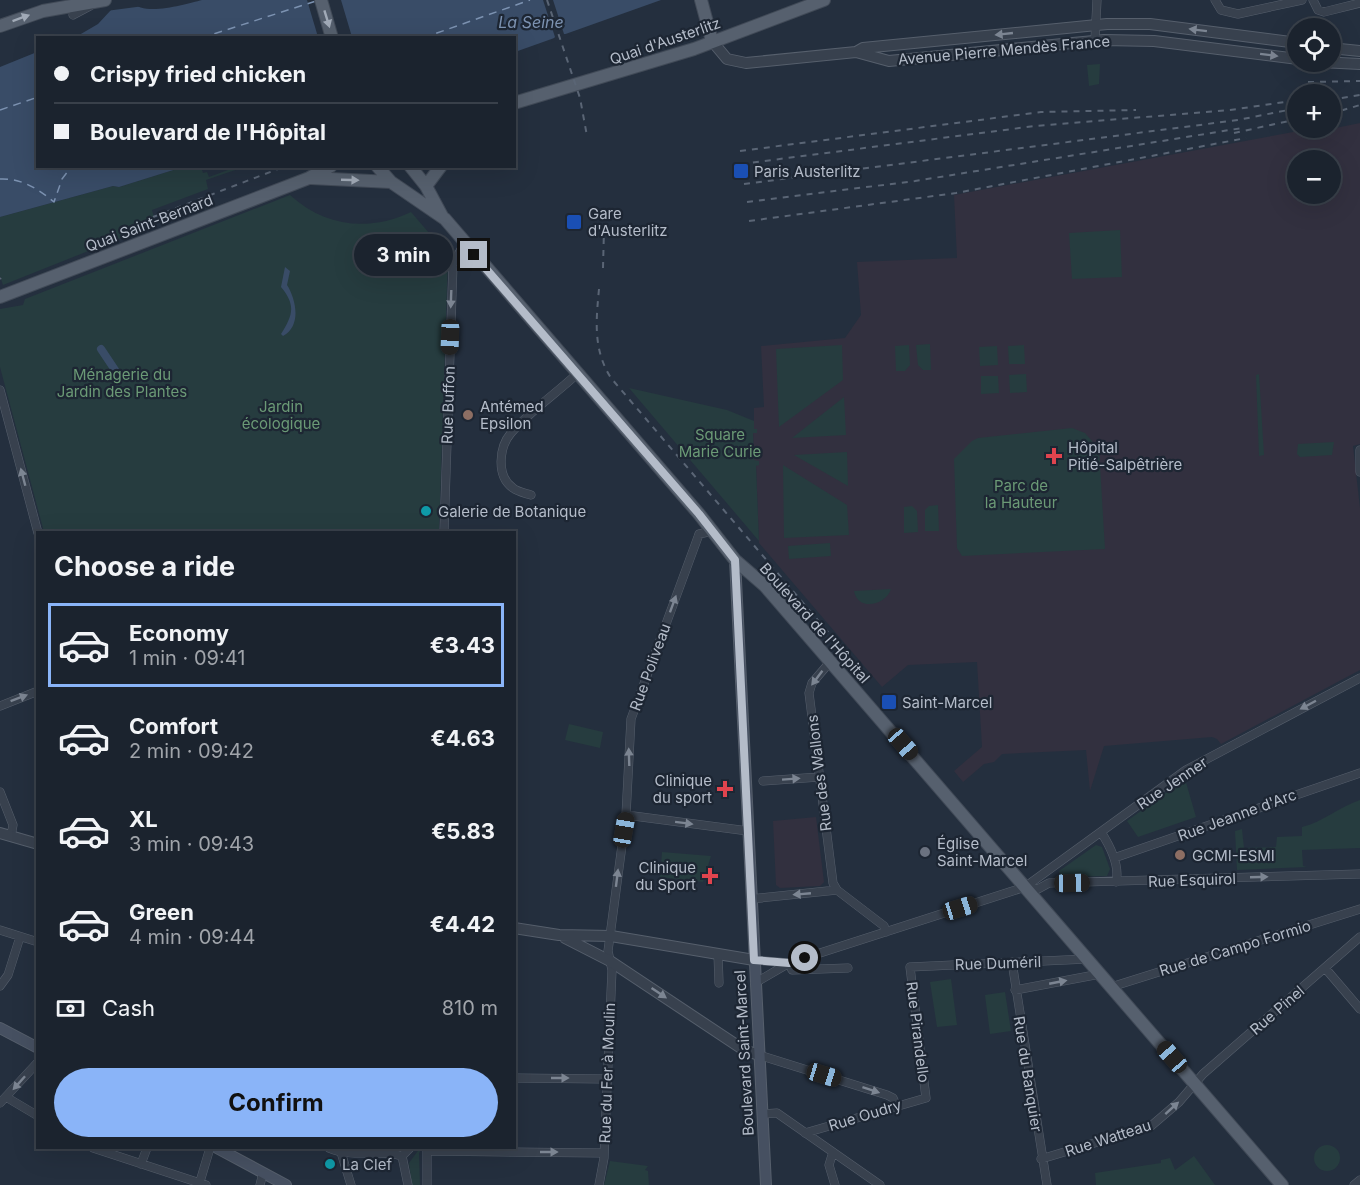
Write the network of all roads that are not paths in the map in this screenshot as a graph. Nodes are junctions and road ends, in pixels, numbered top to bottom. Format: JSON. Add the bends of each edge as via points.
{"nodes":[{"id":1,"x":321,"y":0,"type":"edge"},
{"id":2,"x":701,"y":0,"type":"edge"},
{"id":3,"x":824,"y":0,"type":"edge"},
{"id":4,"x":1097,"y":0,"type":"edge"},
{"id":5,"x":1215,"y":0,"type":"edge"},
{"id":6,"x":1302,"y":0,"type":"edge"},
{"id":7,"x":1313,"y":0,"type":"edge"},
{"id":8,"x":101,"y":1,"type":"edge"},
{"id":9,"x":1360,"y":3,"type":"edge"},
{"id":10,"x":52,"y":5,"type":"edge"},
{"id":11,"x":73,"y":15,"type":"dead end"},
{"id":12,"x":1096,"y":25,"type":"junction"},
{"id":13,"x":0,"y":26,"type":"edge"},
{"id":14,"x":1224,"y":33,"type":"junction"},
{"id":15,"x":710,"y":35,"type":"junction"},
{"id":16,"x":331,"y":36,"type":"edge"},
{"id":17,"x":1095,"y":40,"type":"junction"},
{"id":18,"x":1287,"y":42,"type":"edge"},
{"id":19,"x":1341,"y":49,"type":"edge"},
{"id":20,"x":1222,"y":50,"type":"junction"},
{"id":21,"x":1360,"y":51,"type":"edge"},
{"id":22,"x":856,"y":52,"type":"junction"},
{"id":23,"x":1287,"y":57,"type":"edge"},
{"id":24,"x":1341,"y":63,"type":"edge"},
{"id":25,"x":1360,"y":64,"type":"edge"},
{"id":26,"x":516,"y":102,"type":"edge"},
{"id":27,"x":327,"y":168,"type":"edge"},
{"id":28,"x":379,"y":168,"type":"edge"},
{"id":29,"x":410,"y":168,"type":"edge"},
{"id":30,"x":412,"y":168,"type":"edge"},
{"id":31,"x":440,"y":168,"type":"edge"},
{"id":32,"x":309,"y":178,"type":"junction"},
{"id":33,"x":391,"y":182,"type":"junction"},
{"id":34,"x":426,"y":186,"type":"junction"},
{"id":35,"x":444,"y":219,"type":"junction"},
{"id":36,"x":464,"y":244,"type":"junction"},
{"id":37,"x":0,"y":297,"type":"edge"},
{"id":38,"x":578,"y":373,"type":"junction"},
{"id":39,"x":0,"y":390,"type":"edge"},
{"id":40,"x":1360,"y":450,"type":"edge"},
{"id":41,"x":1360,"y":472,"type":"edge"},
{"id":42,"x":531,"y":495,"type":"dead end"},
{"id":43,"x":37,"y":531,"type":"edge"},
{"id":44,"x":444,"y":531,"type":"edge"},
{"id":45,"x":712,"y":531,"type":"junction"},
{"id":46,"x":735,"y":560,"type":"junction"},
{"id":47,"x":830,"y":662,"type":"junction"},
{"id":48,"x":1360,"y":678,"type":"edge"},
{"id":49,"x":36,"y":693,"type":"edge"},
{"id":50,"x":0,"y":705,"type":"edge"},
{"id":51,"x":1360,"y":773,"type":"edge"},
{"id":52,"x":819,"y":777,"type":"junction"},
{"id":53,"x":763,"y":781,"type":"dead end"},
{"id":54,"x":0,"y":792,"type":"edge"},
{"id":55,"x":626,"y":815,"type":"junction"},
{"id":56,"x":748,"y":831,"type":"junction"},
{"id":57,"x":0,"y":832,"type":"edge"},
{"id":58,"x":1101,"y":832,"type":"junction"},
{"id":59,"x":12,"y":836,"type":"junction"},
{"id":60,"x":36,"y":843,"type":"edge"},
{"id":61,"x":1114,"y":858,"type":"junction"},
{"id":62,"x":1360,"y":874,"type":"edge"},
{"id":63,"x":1116,"y":882,"type":"junction"},
{"id":64,"x":1025,"y":888,"type":"junction"},
{"id":65,"x":837,"y":890,"type":"junction"},
{"id":66,"x":751,"y":899,"type":"junction"},
{"id":67,"x":1360,"y":909,"type":"edge"},
{"id":68,"x":516,"y":928,"type":"edge"},
{"id":69,"x":1,"y":930,"type":"edge"},
{"id":70,"x":886,"y":932,"type":"junction"},
{"id":71,"x":559,"y":935,"type":"junction"},
{"id":72,"x":610,"y":936,"type":"junction"},
{"id":73,"x":20,"y":937,"type":"junction"},
{"id":74,"x":1360,"y":938,"type":"edge"},
{"id":75,"x":36,"y":941,"type":"edge"},
{"id":76,"x":822,"y":952,"type":"junction"},
{"id":77,"x":718,"y":954,"type":"junction"},
{"id":78,"x":1087,"y":959,"type":"junction"},
{"id":79,"x":754,"y":960,"type":"junction"},
{"id":80,"x":610,"y":961,"type":"junction"},
{"id":81,"x":1012,"y":962,"type":"junction"},
{"id":82,"x":789,"y":963,"type":"junction"},
{"id":83,"x":910,"y":967,"type":"joint"},
{"id":84,"x":848,"y":968,"type":"dead end"},
{"id":85,"x":1325,"y":968,"type":"junction"},
{"id":86,"x":825,"y":969,"type":"junction"},
{"id":87,"x":1100,"y":974,"type":"junction"},
{"id":88,"x":719,"y":983,"type":"dead end"},
{"id":89,"x":755,"y":983,"type":"junction"},
{"id":90,"x":0,"y":986,"type":"edge"},
{"id":91,"x":1111,"y":987,"type":"junction"},
{"id":92,"x":1015,"y":990,"type":"junction"},
{"id":93,"x":1360,"y":1009,"type":"edge"},
{"id":94,"x":0,"y":1028,"type":"edge"},
{"id":95,"x":36,"y":1047,"type":"edge"},
{"id":96,"x":759,"y":1055,"type":"junction"},
{"id":97,"x":36,"y":1064,"type":"edge"},
{"id":98,"x":516,"y":1078,"type":"edge"},
{"id":99,"x":606,"y":1078,"type":"junction"},
{"id":100,"x":1196,"y":1084,"type":"junction"},
{"id":101,"x":926,"y":1098,"type":"joint"},
{"id":102,"x":3,"y":1100,"type":"edge"},
{"id":103,"x":896,"y":1105,"type":"junction"},
{"id":104,"x":762,"y":1114,"type":"junction"},
{"id":105,"x":36,"y":1115,"type":"edge"},
{"id":106,"x":805,"y":1133,"type":"junction"},
{"id":107,"x":96,"y":1149,"type":"edge"},
{"id":108,"x":147,"y":1149,"type":"edge"},
{"id":109,"x":210,"y":1149,"type":"edge"},
{"id":110,"x":219,"y":1149,"type":"edge"},
{"id":111,"x":409,"y":1149,"type":"edge"},
{"id":112,"x":340,"y":1150,"type":"edge"},
{"id":113,"x":833,"y":1152,"type":"junction"},
{"id":114,"x":604,"y":1153,"type":"junction"},
{"id":115,"x":402,"y":1156,"type":"junction"},
{"id":116,"x":1041,"y":1159,"type":"junction"},
{"id":117,"x":141,"y":1164,"type":"junction"},
{"id":118,"x":263,"y":1173,"type":"junction"},
{"id":119,"x":1360,"y":1180,"type":"edge"},
{"id":120,"x":201,"y":1184,"type":"edge"},
{"id":121,"x":260,"y":1185,"type":"edge"},
{"id":122,"x":286,"y":1185,"type":"edge"},
{"id":123,"x":351,"y":1185,"type":"edge"},
{"id":124,"x":408,"y":1185,"type":"edge"},
{"id":125,"x":427,"y":1185,"type":"edge"},
{"id":126,"x":599,"y":1185,"type":"edge"},
{"id":127,"x":766,"y":1185,"type":"edge"},
{"id":128,"x":835,"y":1185,"type":"edge"},
{"id":129,"x":880,"y":1185,"type":"edge"},
{"id":130,"x":1047,"y":1185,"type":"edge"},
{"id":131,"x":1282,"y":1185,"type":"edge"},
{"id":132,"x":1354,"y":1185,"type":"edge"}],
"edges":[{"from":1,"to":16,"type":"main road","one_way":true},
{"from":2,"to":15,"type":"main road"},
{"from":3,"to":15,"type":"main road","name":"Quai d'Austerlitz"},
{"from":4,"to":12,"type":"street"},
{"from":5,"to":6,"type":"street","via":[[1226,12],[1238,14]]},
{"from":7,"to":9,"type":"street","via":[[1318,10],[1324,12]]},
{"from":8,"to":10,"type":"main road"},
{"from":8,"to":11,"type":"street"},
{"from":13,"to":10,"type":"main road","one_way":true},
{"from":14,"to":12,"type":"street","name":"Avenue Pierre Mendès France","one_way":true,"via":[[1150,24]]},
{"from":12,"to":17,"type":"street"},
{"from":12,"to":22,"type":"street","name":"Avenue Pierre Mendès France","one_way":true,"via":[[863,48]]},
{"from":14,"to":18,"type":"street","name":"Avenue Pierre Mendès France"},
{"from":14,"to":20,"type":"street"},
{"from":15,"to":22,"type":"street","name":"Avenue Pierre Mendès France","via":[[727,59],[746,63]]},
{"from":15,"to":26,"type":"main road","name":"Quai d'Austerlitz","via":[[612,76]]},
{"from":17,"to":20,"type":"street","name":"Avenue Pierre Mendès France","via":[[1154,41]]},
{"from":17,"to":22,"type":"street","name":"Avenue Pierre Mendès France","via":[[889,61]]},
{"from":19,"to":21,"type":"street"},
{"from":20,"to":23,"type":"street","name":"Avenue Pierre Mendès France","one_way":true},
{"from":24,"to":25,"type":"street"},
{"from":27,"to":32,"type":"main road","name":"Quai Saint-Bernard"},
{"from":28,"to":33,"type":"main road","name":"Boulevard de l'Hôpital"},
{"from":29,"to":33,"type":"main road"},
{"from":30,"to":34,"type":"main road"},
{"from":31,"to":34,"type":"main road"},
{"from":32,"to":33,"type":"main road","name":"Quai Saint-Bernard","one_way":true},
{"from":32,"to":37,"type":"main road","name":"Quai Saint-Bernard"},
{"from":33,"to":35,"type":"main road","name":"Boulevard de l'Hôpital"},
{"from":34,"to":35,"type":"main road"},
{"from":35,"to":36,"type":"main road","name":"Boulevard de l'Hôpital"},
{"from":36,"to":38,"type":"main road","name":"Boulevard de l'Hôpital"},
{"from":36,"to":44,"type":"street","name":"Rue Buffon","one_way":true,"via":[[453,264]]},
{"from":38,"to":42,"type":"street","via":[[511,433],[504,448],[502,465],[508,483]]},
{"from":38,"to":45,"type":"main road","name":"Boulevard de l'Hôpital"},
{"from":43,"to":39,"type":"street","one_way":true},
{"from":40,"to":41,"type":"street"},
{"from":45,"to":46,"type":"main road","name":"Boulevard de l'Hôpital"},
{"from":55,"to":45,"type":"street","name":"Rue Poliveau","one_way":true,"via":[[629,742],[638,698],[699,534]]},
{"from":46,"to":47,"type":"main road","name":"Boulevard de l'Hôpital","via":[[765,586]]},
{"from":46,"to":56,"type":"main road","name":"Boulevard Saint-Marcel"},
{"from":47,"to":52,"type":"street","name":"Rue des Wallons","one_way":true,"via":[[812,683],[809,693]]},
{"from":47,"to":64,"type":"main road","name":"Boulevard de l'Hôpital"},
{"from":48,"to":58,"type":"street","name":"Rue Jenner","one_way":true,"via":[[1186,770]]},
{"from":50,"to":49,"type":"street","one_way":true},
{"from":51,"to":61,"type":"street","name":"Rue Jeanne d'Arc"},
{"from":53,"to":52,"type":"street","one_way":true},
{"from":52,"to":65,"type":"street","name":"Rue des Wallons"},
{"from":54,"to":59,"type":"street","via":[[13,825]]},
{"from":55,"to":56,"type":"street","one_way":true},
{"from":72,"to":55,"type":"street","name":"Rue Poliveau","one_way":true},
{"from":56,"to":66,"type":"main road","name":"Boulevard Saint-Marcel"},
{"from":57,"to":59,"type":"street"},
{"from":58,"to":61,"type":"street"},
{"from":58,"to":64,"type":"street","name":"Rue Jenner"},
{"from":59,"to":60,"type":"street"},
{"from":61,"to":63,"type":"street"},
{"from":63,"to":62,"type":"street","name":"Rue Esquirol","one_way":true},
{"from":63,"to":64,"type":"street","name":"Rue Esquirol","via":[[1049,883],[1038,889]]},
{"from":64,"to":70,"type":"street"},
{"from":64,"to":78,"type":"main road","name":"Boulevard de l'Hôpital"},
{"from":65,"to":66,"type":"street","one_way":true},
{"from":65,"to":70,"type":"street","via":[[884,926]]},
{"from":66,"to":79,"type":"main road","name":"Boulevard Saint-Marcel"},
{"from":67,"to":91,"type":"street","name":"Rue de Campo Formio"},
{"from":68,"to":71,"type":"street"},
{"from":69,"to":73,"type":"street"},
{"from":70,"to":76,"type":"street"},
{"from":71,"to":72,"type":"street"},
{"from":71,"to":80,"type":"street"},
{"from":72,"to":77,"type":"street"},
{"from":72,"to":80,"type":"street","name":"Rue Poliveau"},
{"from":73,"to":75,"type":"street"},
{"from":73,"to":90,"type":"street","via":[[8,975]]},
{"from":74,"to":85,"type":"street","name":"Rue Pinel"},
{"from":76,"to":82,"type":"street"},
{"from":76,"to":86,"type":"street"},
{"from":77,"to":79,"type":"street"},
{"from":77,"to":88,"type":"street"},
{"from":78,"to":81,"type":"street","name":"Rue Duméril"},
{"from":78,"to":87,"type":"main road","name":"Boulevard de l'Hôpital"},
{"from":79,"to":82,"type":"street"},
{"from":79,"to":89,"type":"main road","name":"Boulevard Saint-Marcel"},
{"from":80,"to":96,"type":"street","one_way":true,"via":[[744,1050]]},
{"from":80,"to":99,"type":"street","name":"Rue du Fer à Moulin"},
{"from":81,"to":83,"type":"street","name":"Rue Duméril"},
{"from":81,"to":92,"type":"street","name":"Rue du Banquier"},
{"from":82,"to":86,"type":"street","via":[[792,970]]},
{"from":82,"to":89,"type":"street"},
{"from":83,"to":101,"type":"street","name":"Rue Pirandello"},
{"from":84,"to":86,"type":"street"},
{"from":85,"to":93,"type":"street"},
{"from":85,"to":100,"type":"street","name":"Rue Pinel"},
{"from":87,"to":91,"type":"main road","name":"Boulevard de l'Hôpital"},
{"from":92,"to":87,"type":"street","one_way":true},
{"from":89,"to":96,"type":"main road","name":"Boulevard Saint-Marcel"},
{"from":91,"to":100,"type":"main road","name":"Boulevard de l'Hôpital"},
{"from":92,"to":116,"type":"street","name":"Rue du Banquier"},
{"from":94,"to":95,"type":"main road"},
{"from":96,"to":103,"type":"street","one_way":true,"via":[[887,1095]]},
{"from":96,"to":104,"type":"main road","name":"Boulevard Saint-Marcel"},
{"from":97,"to":102,"type":"street","one_way":true},
{"from":98,"to":99,"type":"street","one_way":true},
{"from":99,"to":114,"type":"street","name":"Rue du Fer à Moulin"},
{"from":116,"to":100,"type":"street","name":"Rue Watteau","one_way":true,"via":[[1151,1126]]},
{"from":100,"to":131,"type":"main road","name":"Boulevard de l'Hôpital"},
{"from":101,"to":103,"type":"street","name":"Rue Oudry"},
{"from":102,"to":105,"type":"street"},
{"from":103,"to":106,"type":"street","name":"Rue Oudry"},
{"from":104,"to":106,"type":"street","via":[[777,1113]]},
{"from":104,"to":127,"type":"main road","name":"Boulevard Saint-Marcel"},
{"from":106,"to":113,"type":"street"},
{"from":107,"to":117,"type":"street"},
{"from":108,"to":117,"type":"street"},
{"from":109,"to":120,"type":"street"},
{"from":110,"to":118,"type":"main road"},
{"from":111,"to":115,"type":"street"},
{"from":112,"to":115,"type":"street"},
{"from":112,"to":123,"type":"street"},
{"from":113,"to":128,"type":"street","via":[[829,1165]]},
{"from":113,"to":129,"type":"street"},
{"from":125,"to":114,"type":"street","one_way":true,"via":[[428,1151]]},
{"from":114,"to":126,"type":"street","name":"Rue du Fer à Moulin"},
{"from":115,"to":124,"type":"street"},
{"from":116,"to":130,"type":"street","name":"Rue du Banquier"},
{"from":117,"to":120,"type":"street"},
{"from":118,"to":121,"type":"street"},
{"from":118,"to":122,"type":"main road"},
{"from":119,"to":132,"type":"street"}]}
